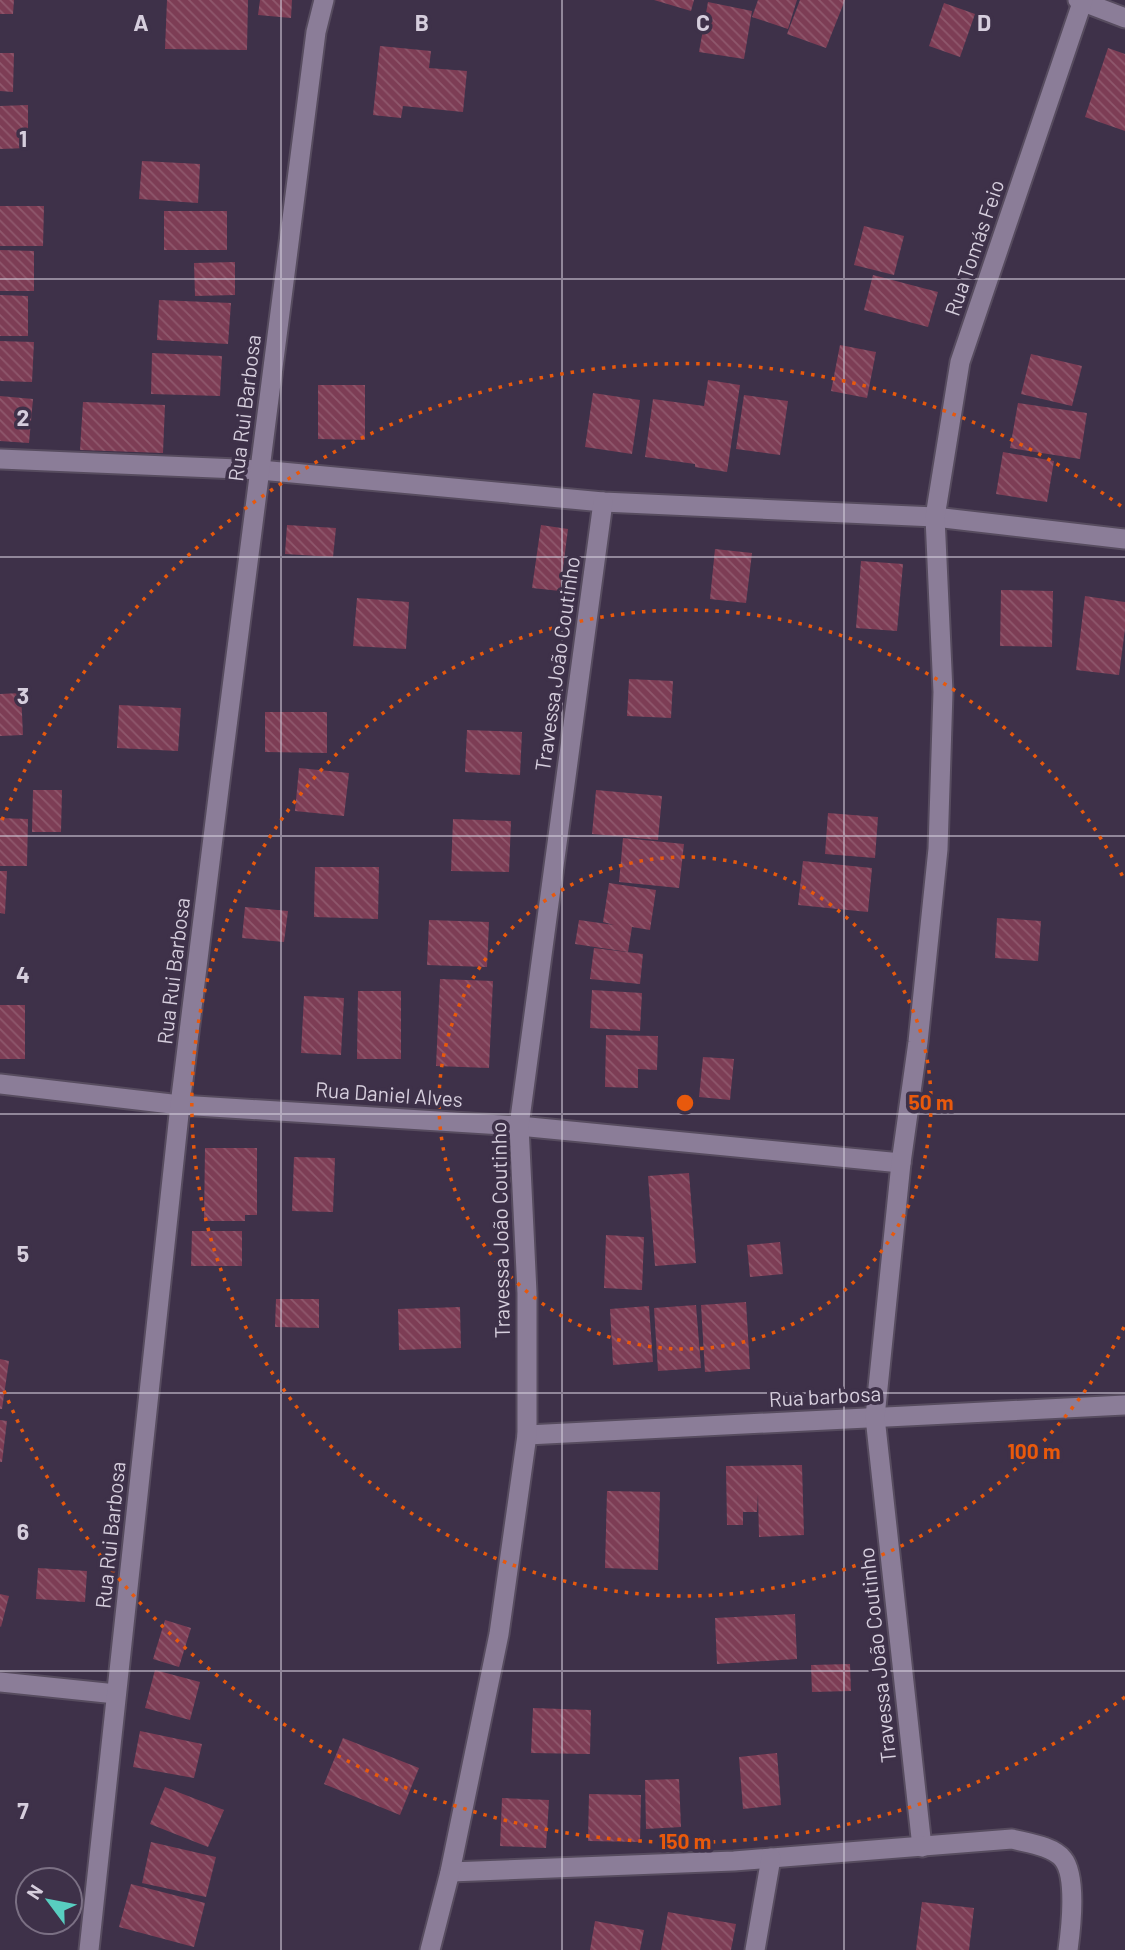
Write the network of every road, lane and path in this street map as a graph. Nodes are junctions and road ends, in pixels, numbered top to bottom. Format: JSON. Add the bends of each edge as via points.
{"nodes":[{"id":1,"x":324,"y":0,"type":"edge"},
{"id":2,"x":1081,"y":0,"type":"edge"},
{"id":3,"x":1125,"y":18,"type":"edge"},
{"id":4,"x":0,"y":459,"type":"edge"},
{"id":5,"x":260,"y":470,"type":"junction"},
{"id":6,"x":603,"y":502,"type":"junction"},
{"id":7,"x":935,"y":517,"type":"junction"},
{"id":8,"x":1125,"y":539,"type":"edge"},
{"id":9,"x":0,"y":1084,"type":"edge"},
{"id":10,"x":180,"y":1105,"type":"junction"},
{"id":11,"x":519,"y":1126,"type":"junction"},
{"id":12,"x":901,"y":1163,"type":"junction"},
{"id":13,"x":1125,"y":1405,"type":"edge"},
{"id":14,"x":875,"y":1418,"type":"junction"},
{"id":15,"x":527,"y":1435,"type":"junction"},
{"id":16,"x":0,"y":1682,"type":"edge"},
{"id":17,"x":116,"y":1694,"type":"junction"},
{"id":18,"x":922,"y":1847,"type":"junction"},
{"id":19,"x":771,"y":1858,"type":"junction"},
{"id":20,"x":450,"y":1872,"type":"junction"},
{"id":21,"x":89,"y":1950,"type":"edge"},
{"id":22,"x":430,"y":1950,"type":"edge"},
{"id":23,"x":755,"y":1950,"type":"edge"},
{"id":24,"x":1068,"y":1950,"type":"edge"}],
"edges":[{"from":1,"to":5,"type":"street","name":"Rua Rui Barbosa","via":[[316,32]]},
{"from":2,"to":3,"type":"street"},
{"from":2,"to":7,"type":"street","name":"Rua Tomás Feio","via":[[960,362]]},
{"from":4,"to":5,"type":"street"},
{"from":5,"to":6,"type":"street"},
{"from":5,"to":10,"type":"street","name":"Rua Rui Barbosa"},
{"from":6,"to":7,"type":"street"},
{"from":6,"to":11,"type":"street","name":"Travessa João Coutinho"},
{"from":7,"to":8,"type":"street"},
{"from":7,"to":12,"type":"street","name":"Rua Tomás Feio","via":[[943,692],[937,849]]},
{"from":9,"to":10,"type":"street","name":"Rua Daniel Alves"},
{"from":10,"to":11,"type":"street","name":"Rua Daniel Alves"},
{"from":10,"to":17,"type":"street","name":"Rua Rui Barbosa"},
{"from":11,"to":12,"type":"street","name":"Rua Daniel Alves"},
{"from":11,"to":15,"type":"street","name":"Travessa João Coutinho","via":[[527,1293]]},
{"from":12,"to":14,"type":"street","name":"Travessa João Coutinho"},
{"from":13,"to":14,"type":"street","name":"Rua barbosa"},
{"from":14,"to":15,"type":"street","name":"Rua barbosa"},
{"from":14,"to":18,"type":"street","name":"Travessa João Coutinho"},
{"from":15,"to":20,"type":"street","name":"Travessa João Coutinho","via":[[499,1634]]},
{"from":16,"to":17,"type":"street"},
{"from":17,"to":21,"type":"street","name":"Rua Rui Barbosa"},
{"from":18,"to":19,"type":"street"},
{"from":18,"to":24,"type":"street","via":[[1012,1839],[1044,1847],[1063,1859],[1072,1884]]},
{"from":19,"to":20,"type":"street"},
{"from":19,"to":23,"type":"street"},
{"from":20,"to":22,"type":"street","name":"Travessa João Coutinho"}]}
